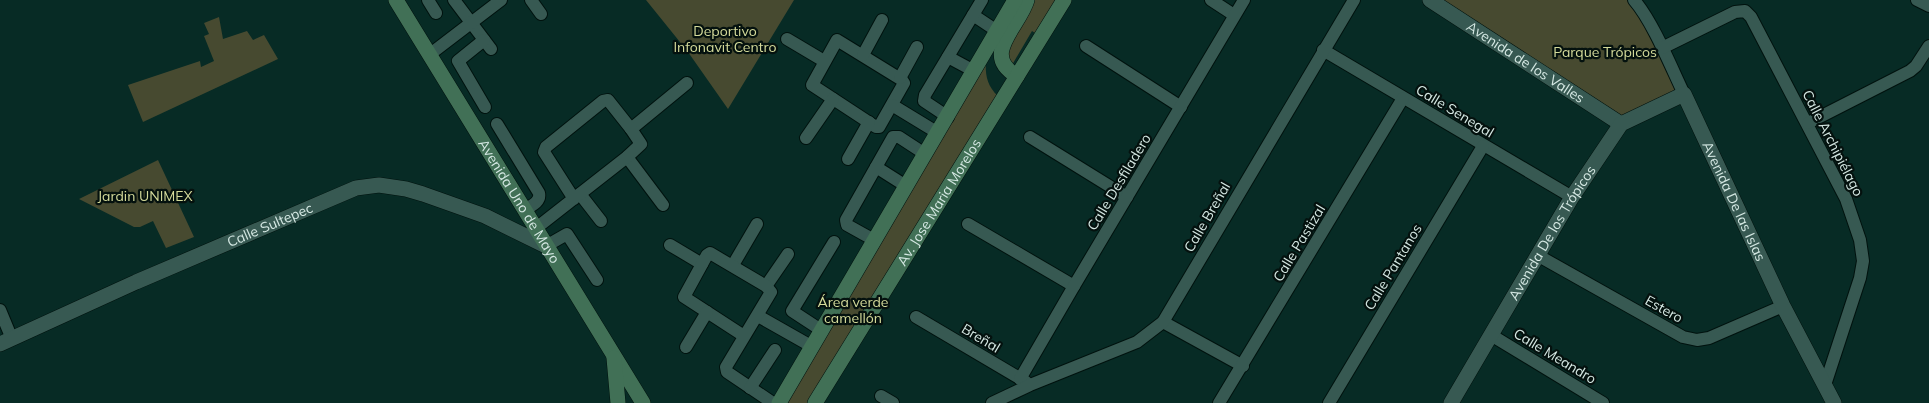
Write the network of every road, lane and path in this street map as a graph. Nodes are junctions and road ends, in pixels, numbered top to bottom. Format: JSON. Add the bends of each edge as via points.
{"nodes":[{"id":1,"x":396,"y":0,"type":"edge"},
{"id":2,"x":428,"y":0,"type":"edge"},
{"id":3,"x":454,"y":0,"type":"edge"},
{"id":4,"x":501,"y":0,"type":"edge"},
{"id":5,"x":531,"y":0,"type":"edge"},
{"id":6,"x":982,"y":0,"type":"edge"},
{"id":7,"x":1016,"y":0,"type":"edge"},
{"id":8,"x":1027,"y":0,"type":"edge"},
{"id":9,"x":1064,"y":0,"type":"edge"},
{"id":10,"x":1211,"y":0,"type":"edge"},
{"id":11,"x":1244,"y":0,"type":"edge"},
{"id":12,"x":1354,"y":0,"type":"edge"},
{"id":13,"x":1634,"y":0,"type":"edge"},
{"id":14,"x":1917,"y":0,"type":"edge"},
{"id":15,"x":1432,"y":1,"type":"edge"},
{"id":16,"x":1929,"y":6,"type":"edge"},
{"id":17,"x":436,"y":13,"type":"dead end"},
{"id":18,"x":540,"y":14,"type":"dead end"},
{"id":19,"x":973,"y":15,"type":"junction"},
{"id":20,"x":1234,"y":16,"type":"junction"},
{"id":21,"x":882,"y":20,"type":"dead end"},
{"id":22,"x":471,"y":23,"type":"junction"},
{"id":23,"x":997,"y":31,"type":"junction"},
{"id":24,"x":787,"y":39,"type":"dead end"},
{"id":25,"x":1086,"y":46,"type":"dead end"},
{"id":26,"x":1929,"y":46,"type":"edge"},
{"id":27,"x":917,"y":47,"type":"dead end"},
{"id":28,"x":1662,"y":48,"type":"junction"},
{"id":29,"x":1323,"y":50,"type":"junction"},
{"id":30,"x":429,"y":55,"type":"junction"},
{"id":31,"x":863,"y":55,"type":"junction"},
{"id":32,"x":948,"y":56,"type":"junction"},
{"id":33,"x":824,"y":61,"type":"junction"},
{"id":34,"x":974,"y":71,"type":"junction"},
{"id":35,"x":1017,"y":76,"type":"junction"},
{"id":36,"x":900,"y":78,"type":"junction"},
{"id":37,"x":687,"y":83,"type":"dead end"},
{"id":38,"x":1684,"y":94,"type":"junction"},
{"id":39,"x":1403,"y":98,"type":"junction"},
{"id":40,"x":833,"y":99,"type":"junction"},
{"id":41,"x":892,"y":105,"type":"junction"},
{"id":42,"x":485,"y":107,"type":"dead end"},
{"id":43,"x":1181,"y":107,"type":"junction"},
{"id":44,"x":948,"y":117,"type":"junction"},
{"id":45,"x":869,"y":122,"type":"junction"},
{"id":46,"x":1808,"y":123,"type":"junction"},
{"id":47,"x":497,"y":124,"type":"dead end"},
{"id":48,"x":1621,"y":124,"type":"junction"},
{"id":49,"x":632,"y":129,"type":"junction"},
{"id":50,"x":938,"y":133,"type":"junction"},
{"id":51,"x":1030,"y":136,"type":"dead end"},
{"id":52,"x":806,"y":138,"type":"dead end"},
{"id":53,"x":1483,"y":146,"type":"junction"},
{"id":54,"x":925,"y":154,"type":"junction"},
{"id":55,"x":627,"y":157,"type":"junction"},
{"id":56,"x":848,"y":159,"type":"dead end"},
{"id":57,"x":876,"y":167,"type":"junction"},
{"id":58,"x":906,"y":186,"type":"junction"},
{"id":59,"x":577,"y":196,"type":"junction"},
{"id":60,"x":1128,"y":197,"type":"junction"},
{"id":61,"x":1572,"y":197,"type":"junction"},
{"id":62,"x":663,"y":205,"type":"dead end"},
{"id":63,"x":524,"y":210,"type":"junction"},
{"id":64,"x":601,"y":221,"type":"dead end"},
{"id":65,"x":756,"y":224,"type":"dead end"},
{"id":66,"x":968,"y":224,"type":"dead end"},
{"id":67,"x":535,"y":229,"type":"junction"},
{"id":68,"x":874,"y":240,"type":"junction"},
{"id":69,"x":834,"y":242,"type":"dead end"},
{"id":70,"x":670,"y":245,"type":"dead end"},
{"id":71,"x":546,"y":246,"type":"junction"},
{"id":72,"x":788,"y":254,"type":"dead end"},
{"id":73,"x":1538,"y":255,"type":"junction"},
{"id":74,"x":702,"y":264,"type":"junction"},
{"id":75,"x":733,"y":265,"type":"junction"},
{"id":76,"x":597,"y":280,"type":"dead end"},
{"id":77,"x":766,"y":286,"type":"junction"},
{"id":78,"x":1074,"y":286,"type":"junction"},
{"id":79,"x":1783,"y":306,"type":"junction"},
{"id":80,"x":0,"y":310,"type":"edge"},
{"id":81,"x":707,"y":312,"type":"junction"},
{"id":82,"x":758,"y":316,"type":"junction"},
{"id":83,"x":916,"y":317,"type":"dead end"},
{"id":84,"x":1163,"y":322,"type":"junction"},
{"id":85,"x":821,"y":330,"type":"junction"},
{"id":86,"x":1491,"y":335,"type":"junction"},
{"id":87,"x":744,"y":336,"type":"junction"},
{"id":88,"x":6,"y":341,"type":"edge"},
{"id":89,"x":811,"y":346,"type":"junction"},
{"id":90,"x":686,"y":347,"type":"dead end"},
{"id":91,"x":775,"y":350,"type":"dead end"},
{"id":92,"x":613,"y":354,"type":"junction"},
{"id":93,"x":1243,"y":366,"type":"junction"},
{"id":94,"x":1025,"y":382,"type":"junction"},
{"id":95,"x":1825,"y":385,"type":"junction"},
{"id":96,"x":750,"y":388,"type":"junction"},
{"id":97,"x":881,"y":396,"type":"dead end"},
{"id":98,"x":618,"y":403,"type":"edge"},
{"id":99,"x":643,"y":403,"type":"edge"},
{"id":100,"x":773,"y":403,"type":"edge"},
{"id":101,"x":778,"y":403,"type":"edge"},
{"id":102,"x":815,"y":403,"type":"edge"},
{"id":103,"x":893,"y":403,"type":"edge"},
{"id":104,"x":992,"y":403,"type":"edge"},
{"id":105,"x":1219,"y":403,"type":"edge"},
{"id":106,"x":1329,"y":403,"type":"edge"},
{"id":107,"x":1450,"y":403,"type":"edge"},
{"id":108,"x":1603,"y":403,"type":"edge"},
{"id":109,"x":1834,"y":403,"type":"edge"}],
"edges":[{"from":1,"to":30,"type":"main road","name":"Avenida Uno de Mayo"},
{"from":2,"to":17,"type":"street"},
{"from":3,"to":22,"type":"street"},
{"from":4,"to":22,"type":"street"},
{"from":5,"to":18,"type":"street"},
{"from":6,"to":19,"type":"street"},
{"from":7,"to":23,"type":"main road"},
{"from":8,"to":35,"type":"main road","via":[[1000,51],[1007,70]]},
{"from":9,"to":35,"type":"main road","name":"Av. Jose Maria Morelos"},
{"from":10,"to":20,"type":"street"},
{"from":11,"to":20,"type":"street","name":"Calle Desfiladero"},
{"from":12,"to":29,"type":"street","name":"Calle Breñal"},
{"from":13,"to":28,"type":"street","name":"Avenida De las Islas"},
{"from":14,"to":16,"type":"street"},
{"from":15,"to":48,"type":"street","name":"Avenida de los Valles"},
{"from":19,"to":23,"type":"street"},
{"from":19,"to":32,"type":"street"},
{"from":20,"to":43,"type":"street","name":"Calle Desfiladero"},
{"from":21,"to":31,"type":"street"},
{"from":22,"to":30,"type":"street"},
{"from":22,"to":42,"type":"street","via":[[488,45],[458,61]]},
{"from":23,"to":34,"type":"main road"},
{"from":24,"to":33,"type":"street"},
{"from":25,"to":43,"type":"street"},
{"from":26,"to":46,"type":"street","via":[[1910,72]]},
{"from":27,"to":36,"type":"street"},
{"from":28,"to":38,"type":"street","name":"Avenida De las Islas"},
{"from":28,"to":46,"type":"street","name":"Calle Archipiélago","via":[[1735,12],[1745,11]]},
{"from":29,"to":39,"type":"street","name":"Calle Senegal"},
{"from":29,"to":84,"type":"street","name":"Calle Breñal"},
{"from":30,"to":63,"type":"main road","name":"Avenida Uno de Mayo"},
{"from":31,"to":33,"type":"street","via":[[837,40]]},
{"from":31,"to":36,"type":"street"},
{"from":32,"to":34,"type":"street"},
{"from":32,"to":44,"type":"street","via":[[924,100]]},
{"from":33,"to":40,"type":"street","via":[[812,85]]},
{"from":34,"to":44,"type":"main road"},
{"from":35,"to":102,"type":"main road","name":"Av. Jose Maria Morelos"},
{"from":36,"to":41,"type":"street","via":[[904,83]]},
{"from":37,"to":49,"type":"street"},
{"from":38,"to":48,"type":"street"},
{"from":38,"to":79,"type":"street","name":"Avenida De las Islas"},
{"from":39,"to":53,"type":"street","name":"Calle Senegal"},
{"from":39,"to":93,"type":"street","name":"Calle Pastizal"},
{"from":40,"to":45,"type":"street"},
{"from":40,"to":52,"type":"street"},
{"from":41,"to":45,"type":"street","via":[[879,127]]},
{"from":41,"to":50,"type":"street"},
{"from":43,"to":60,"type":"street","name":"Calle Desfiladero"},
{"from":44,"to":50,"type":"main road"},
{"from":45,"to":56,"type":"street"},
{"from":46,"to":95,"type":"street","name":"Calle Archipiélago","via":[[1846,198],[1860,240],[1863,261]]},
{"from":47,"to":63,"type":"street","via":[[539,193],[538,201]]},
{"from":48,"to":61,"type":"street","name":"Avenida De los Trópicos"},
{"from":49,"to":55,"type":"street","via":[[640,144]]},
{"from":49,"to":59,"type":"street","via":[[612,103],[603,101],[546,147],[546,157]]},
{"from":50,"to":54,"type":"main road"},
{"from":51,"to":60,"type":"street"},
{"from":53,"to":61,"type":"street","name":"Calle Senegal"},
{"from":53,"to":106,"type":"street","name":"Calle Pantanos"},
{"from":54,"to":57,"type":"street","via":[[896,136]]},
{"from":54,"to":58,"type":"main road"},
{"from":55,"to":59,"type":"street"},
{"from":55,"to":62,"type":"street"},
{"from":57,"to":58,"type":"street"},
{"from":57,"to":68,"type":"street","via":[[845,223]]},
{"from":58,"to":68,"type":"main road"},
{"from":59,"to":64,"type":"street"},
{"from":59,"to":67,"type":"street"},
{"from":60,"to":78,"type":"street","name":"Calle Desfiladero"},
{"from":61,"to":73,"type":"street","name":"Avenida De los Trópicos"},
{"from":63,"to":67,"type":"main road","name":"Avenida Uno de Mayo"},
{"from":65,"to":75,"type":"street"},
{"from":66,"to":78,"type":"street"},
{"from":67,"to":71,"type":"main road","name":"Avenida Uno de Mayo"},
{"from":68,"to":85,"type":"main road"},
{"from":69,"to":85,"type":"street","via":[[792,311]]},
{"from":70,"to":74,"type":"street"},
{"from":71,"to":76,"type":"street","via":[[567,234]]},
{"from":71,"to":88,"type":"street","name":"Calle Sultepec","via":[[485,216],[423,194],[380,186],[356,188]]},
{"from":71,"to":92,"type":"main road","name":"Avenida Uno de Mayo"},
{"from":72,"to":77,"type":"street"},
{"from":73,"to":79,"type":"street","name":"Estero","via":[[1683,337],[1696,340],[1709,338]]},
{"from":73,"to":86,"type":"street","name":"Avenida De los Trópicos"},
{"from":74,"to":75,"type":"street","via":[[710,253]]},
{"from":74,"to":81,"type":"street","via":[[684,297]]},
{"from":75,"to":77,"type":"street"},
{"from":77,"to":82,"type":"street","via":[[771,294]]},
{"from":78,"to":94,"type":"street","name":"Calle Desfiladero"},
{"from":79,"to":95,"type":"street","name":"Avenida De las Islas"},
{"from":80,"to":88,"type":"street"},
{"from":81,"to":87,"type":"street"},
{"from":81,"to":90,"type":"street"},
{"from":82,"to":87,"type":"street"},
{"from":82,"to":89,"type":"street"},
{"from":83,"to":94,"type":"street","name":"Breñal"},
{"from":84,"to":93,"type":"street"},
{"from":84,"to":94,"type":"street","name":"Calle Breñal","via":[[1137,342]]},
{"from":85,"to":89,"type":"main road"},
{"from":86,"to":107,"type":"street","name":"Avenida De los Trópicos"},
{"from":86,"to":108,"type":"street","name":"Calle Meandro"},
{"from":87,"to":96,"type":"street","via":[[726,370]]},
{"from":89,"to":101,"type":"main road"},
{"from":91,"to":96,"type":"street"},
{"from":92,"to":98,"type":"main road"},
{"from":92,"to":99,"type":"main road","name":"Avenida Uno de Mayo"},
{"from":93,"to":105,"type":"street","name":"Calle Pastizal"},
{"from":94,"to":104,"type":"street","name":"Calle Breñal"},
{"from":95,"to":109,"type":"street","name":"Avenida De las Islas"},
{"from":96,"to":100,"type":"street"},
{"from":97,"to":103,"type":"street"}]}
